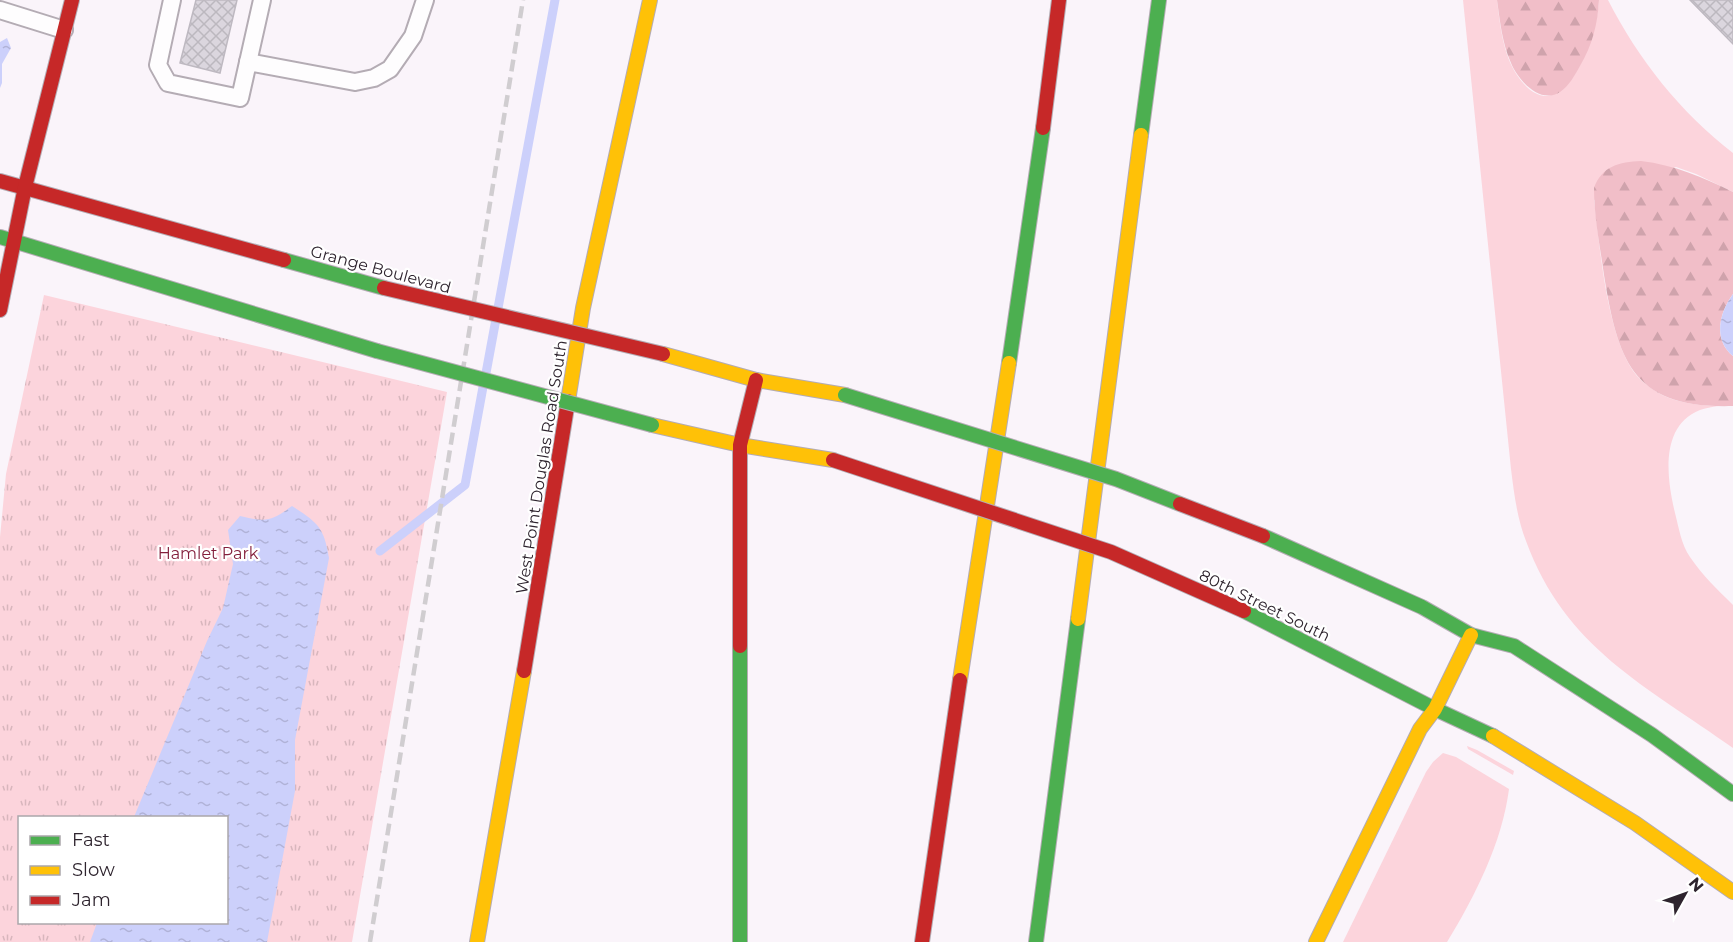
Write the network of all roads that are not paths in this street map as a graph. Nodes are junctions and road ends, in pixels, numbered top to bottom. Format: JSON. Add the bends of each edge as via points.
{"nodes":[{"id":1,"x":72,"y":0,"type":"edge"},
{"id":2,"x":172,"y":0,"type":"edge"},
{"id":3,"x":262,"y":0,"type":"edge"},
{"id":4,"x":425,"y":0,"type":"edge"},
{"id":5,"x":650,"y":0,"type":"edge"},
{"id":6,"x":1059,"y":0,"type":"edge"},
{"id":7,"x":1159,"y":0,"type":"edge"},
{"id":8,"x":0,"y":10,"type":"edge"},
{"id":9,"x":64,"y":30,"type":"junction"},
{"id":10,"x":248,"y":62,"type":"junction"},
{"id":11,"x":0,"y":181,"type":"edge"},
{"id":12,"x":25,"y":187,"type":"junction"},
{"id":13,"x":7,"y":239,"type":"edge"},
{"id":14,"x":0,"y":310,"type":"edge"},
{"id":15,"x":756,"y":380,"type":"junction"},
{"id":16,"x":740,"y":445,"type":"junction"},
{"id":17,"x":1471,"y":635,"type":"junction"},
{"id":18,"x":1435,"y":709,"type":"junction"},
{"id":19,"x":1733,"y":794,"type":"edge"},
{"id":20,"x":1733,"y":892,"type":"edge"},
{"id":21,"x":477,"y":942,"type":"edge"},
{"id":22,"x":740,"y":942,"type":"edge"},
{"id":23,"x":922,"y":942,"type":"edge"},
{"id":24,"x":1036,"y":942,"type":"edge"},
{"id":25,"x":1316,"y":942,"type":"edge"}],
"edges":[{"from":1,"to":9,"type":"main road"},
{"from":2,"to":10,"type":"lane","via":[[158,65],[168,83],[240,98]]},
{"from":3,"to":10,"type":"lane"},
{"from":4,"to":10,"type":"lane","via":[[412,36],[390,69],[374,78],[355,82]]},
{"from":5,"to":21,"type":"main road","name":"West Point Douglas Road South","via":[[583,308]]},
{"from":6,"to":23,"type":"main road","via":[[1039,162]]},
{"from":7,"to":24,"type":"main road"},
{"from":8,"to":9,"type":"lane"},
{"from":9,"to":12,"type":"main road"},
{"from":11,"to":12,"type":"main road","name":"Grange Boulevard"},
{"from":12,"to":13,"type":"main road"},
{"from":12,"to":15,"type":"main road","name":"Grange Boulevard","bridge":true,"via":[[384,288]]},
{"from":13,"to":14,"type":"main road"},
{"from":13,"to":16,"type":"main road","bridge":true,"via":[[377,351]]},
{"from":15,"to":16,"type":"main road"},
{"from":15,"to":17,"type":"main road","bridge":true,"via":[[845,395],[1116,479],[1263,536],[1422,607]]},
{"from":16,"to":18,"type":"main road","name":"80th Street South","bridge":true,"via":[[833,460],[1111,552],[1244,611]]},
{"from":16,"to":22,"type":"main road"},
{"from":17,"to":18,"type":"main road"},
{"from":17,"to":19,"type":"main road","via":[[1514,646],[1652,735]]},
{"from":18,"to":20,"type":"main road","name":"80th Street South","via":[[1511,746],[1635,823]]},
{"from":18,"to":25,"type":"main road","via":[[1420,729]]}]}
